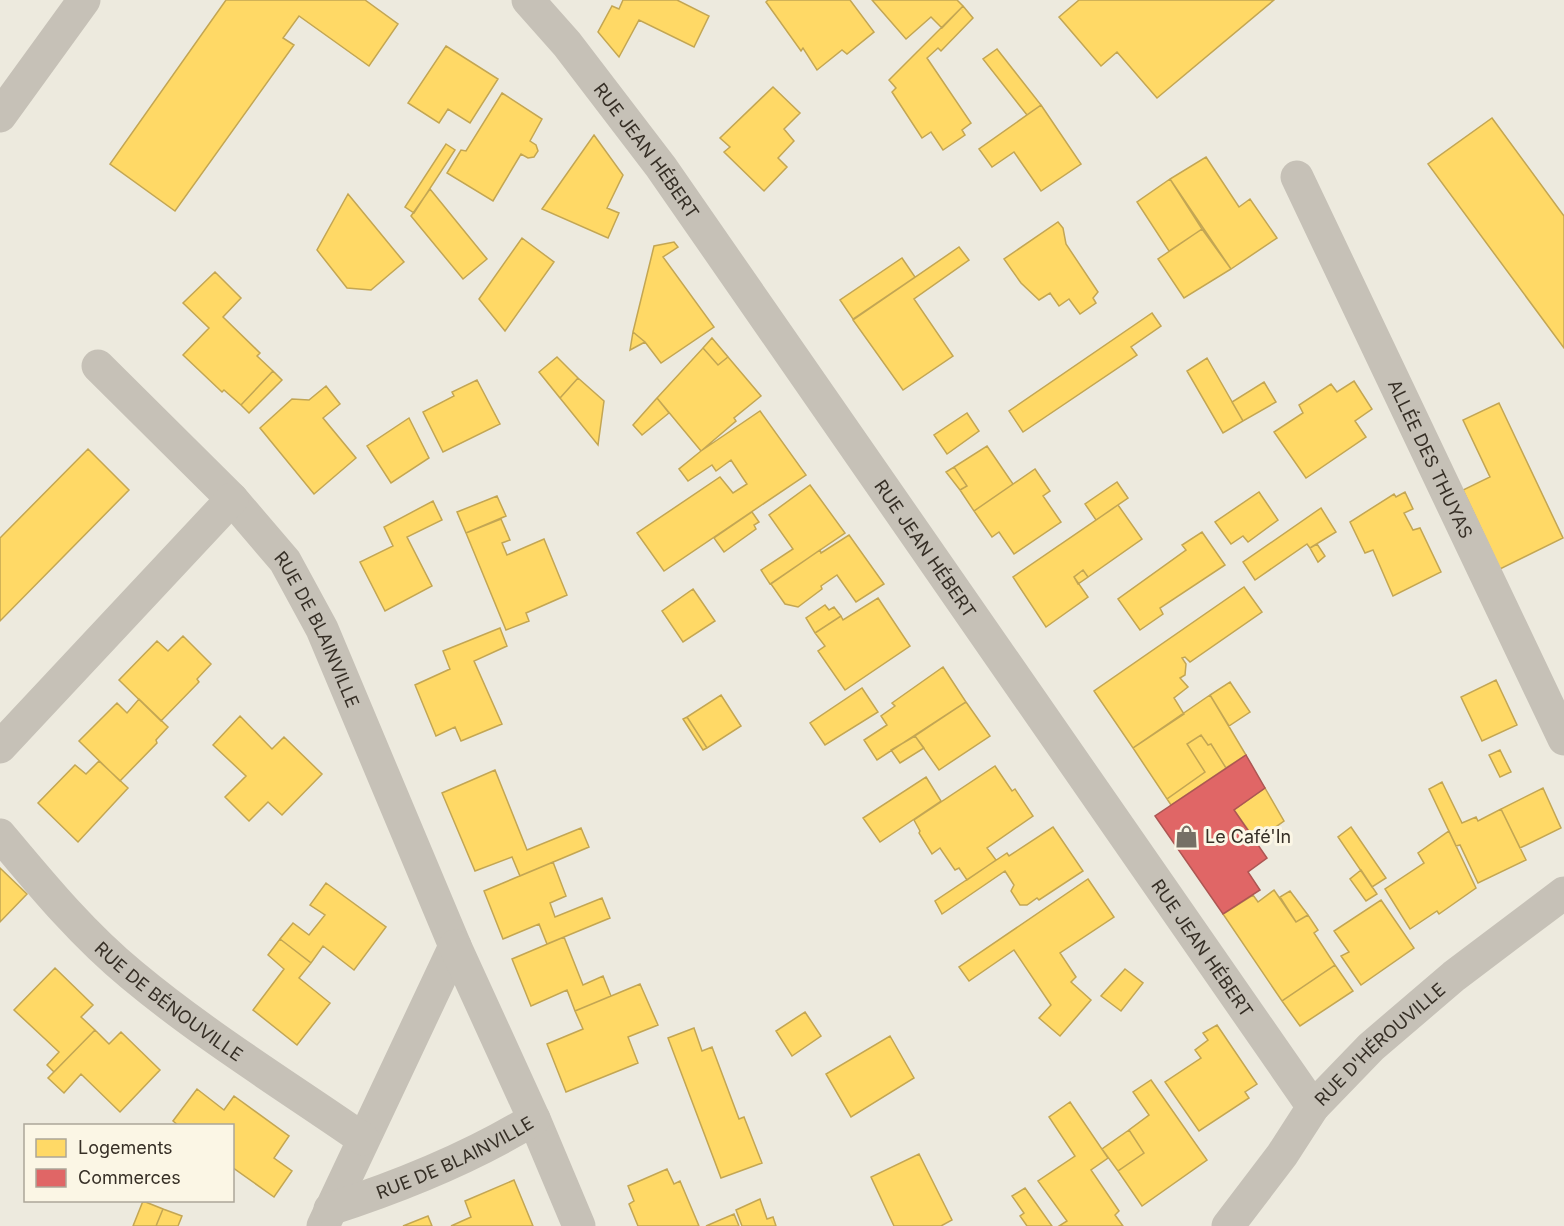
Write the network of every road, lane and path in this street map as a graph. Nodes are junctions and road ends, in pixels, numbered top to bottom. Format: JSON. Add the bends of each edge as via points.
{"nodes":[{"id":1,"x":84,"y":0,"type":"edge"},
{"id":2,"x":528,"y":0,"type":"edge"},
{"id":3,"x":0,"y":116,"type":"edge"},
{"id":4,"x":1297,"y":177,"type":"dead end"},
{"id":5,"x":98,"y":366,"type":"dead end"},
{"id":6,"x":232,"y":498,"type":"junction"},
{"id":7,"x":1564,"y":739,"type":"edge"},
{"id":8,"x":0,"y":747,"type":"edge"},
{"id":9,"x":0,"y":836,"type":"edge"},
{"id":10,"x":1564,"y":892,"type":"edge"},
{"id":11,"x":455,"y":946,"type":"junction"},
{"id":12,"x":1313,"y":1107,"type":"junction"},
{"id":13,"x":534,"y":1119,"type":"junction"},
{"id":14,"x":363,"y":1138,"type":"junction"},
{"id":15,"x":326,"y":1217,"type":"edge"},
{"id":16,"x":579,"y":1226,"type":"edge"},
{"id":17,"x":1228,"y":1226,"type":"edge"}],
"edges":[{"from":1,"to":3,"type":"street"},
{"from":2,"to":12,"type":"street","name":"RUE JEAN HÉBERT","via":[[567,44],[661,167]]},
{"from":4,"to":7,"type":"street","name":"ALLÉE DES THUYAS"},
{"from":5,"to":6,"type":"street","name":"RUE DE BLAINVILLE"},
{"from":6,"to":8,"type":"street"},
{"from":6,"to":11,"type":"street","name":"RUE DE BLAINVILLE","via":[[285,561],[322,629]]},
{"from":9,"to":14,"type":"street","name":"RUE DE BÉNOUVILLE","via":[[57,903],[131,974],[212,1035]]},
{"from":10,"to":12,"type":"street","name":"RUE D'HÉROUVILLE","via":[[1454,976],[1371,1047]]},
{"from":11,"to":13,"type":"street","name":"RUE DE BLAINVILLE"},
{"from":11,"to":14,"type":"street","name":"RUE DE BLAINVILLE"},
{"from":12,"to":17,"type":"street","name":"RUE D'HÉROUVILLE"},
{"from":13,"to":15,"type":"street","name":"RUE DE BLAINVILLE","via":[[500,1140]]},
{"from":13,"to":16,"type":"street"},
{"from":14,"to":15,"type":"street","name":"RUE DE BLAINVILLE"}]}
